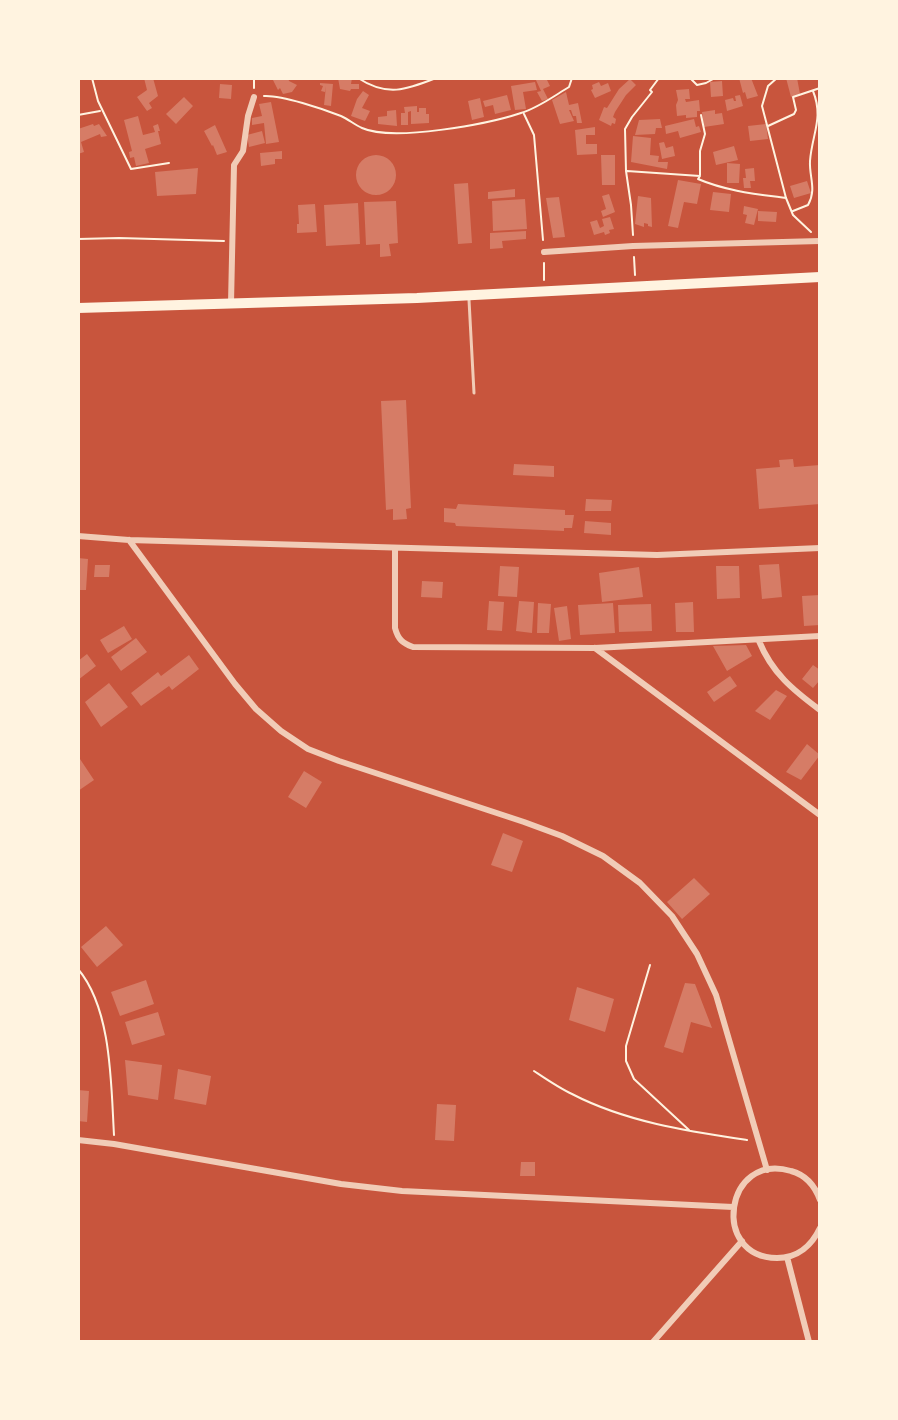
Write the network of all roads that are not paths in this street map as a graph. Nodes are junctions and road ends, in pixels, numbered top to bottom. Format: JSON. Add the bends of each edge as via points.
{"nodes":[{"id":1,"x":254,"y":97,"type":"road end"},
{"id":2,"x":820,"y":241,"type":"edge"},
{"id":3,"x":544,"y":252,"type":"road end"},
{"id":4,"x":820,"y":277,"type":"edge"},
{"id":5,"x":469,"y":296,"type":"junction"},
{"id":6,"x":231,"y":303,"type":"junction"},
{"id":7,"x":78,"y":308,"type":"edge"},
{"id":8,"x":474,"y":393,"type":"dead end"},
{"id":9,"x":78,"y":536,"type":"edge"},
{"id":10,"x":129,"y":540,"type":"junction"},
{"id":11,"x":395,"y":548,"type":"junction"},
{"id":12,"x":820,"y":548,"type":"edge"},
{"id":13,"x":820,"y":636,"type":"edge"},
{"id":14,"x":759,"y":641,"type":"junction"},
{"id":15,"x":595,"y":648,"type":"junction"},
{"id":16,"x":820,"y":710,"type":"edge"},
{"id":17,"x":820,"y":815,"type":"edge"},
{"id":18,"x":78,"y":1140,"type":"edge"},
{"id":19,"x":767,"y":1170,"type":"junction"},
{"id":20,"x":820,"y":1200,"type":"edge"},
{"id":21,"x":733,"y":1207,"type":"junction"},
{"id":22,"x":820,"y":1228,"type":"edge"},
{"id":23,"x":742,"y":1241,"type":"junction"},
{"id":24,"x":787,"y":1257,"type":"junction"},
{"id":25,"x":653,"y":1342,"type":"edge"},
{"id":26,"x":809,"y":1342,"type":"edge"}],
"edges":[{"from":1,"to":6,"type":"street","via":[[243,151],[234,165]]},
{"from":2,"to":3,"type":"street"},
{"from":4,"to":5,"type":"main road"},
{"from":5,"to":6,"type":"main road"},
{"from":5,"to":8,"type":"lane"},
{"from":6,"to":7,"type":"main road"},
{"from":9,"to":10,"type":"street"},
{"from":10,"to":11,"type":"street"},
{"from":10,"to":19,"type":"street","via":[[235,684],[281,731],[339,761],[562,836],[603,856],[640,883],[672,916],[716,995]]},
{"from":11,"to":12,"type":"street","via":[[657,555]]},
{"from":11,"to":15,"type":"street","via":[[395,628],[404,644]]},
{"from":13,"to":14,"type":"street"},
{"from":14,"to":15,"type":"street"},
{"from":14,"to":16,"type":"street","via":[[777,673]]},
{"from":15,"to":17,"type":"street"},
{"from":18,"to":21,"type":"street","via":[[402,1191]]},
{"from":19,"to":20,"type":"street","via":[[796,1172]]},
{"from":19,"to":21,"type":"street","via":[[744,1183]]},
{"from":21,"to":23,"type":"street"},
{"from":22,"to":24,"type":"street","via":[[808,1247]]},
{"from":23,"to":24,"type":"street","via":[[767,1257]]},
{"from":23,"to":25,"type":"street"},
{"from":24,"to":26,"type":"street"}]}
